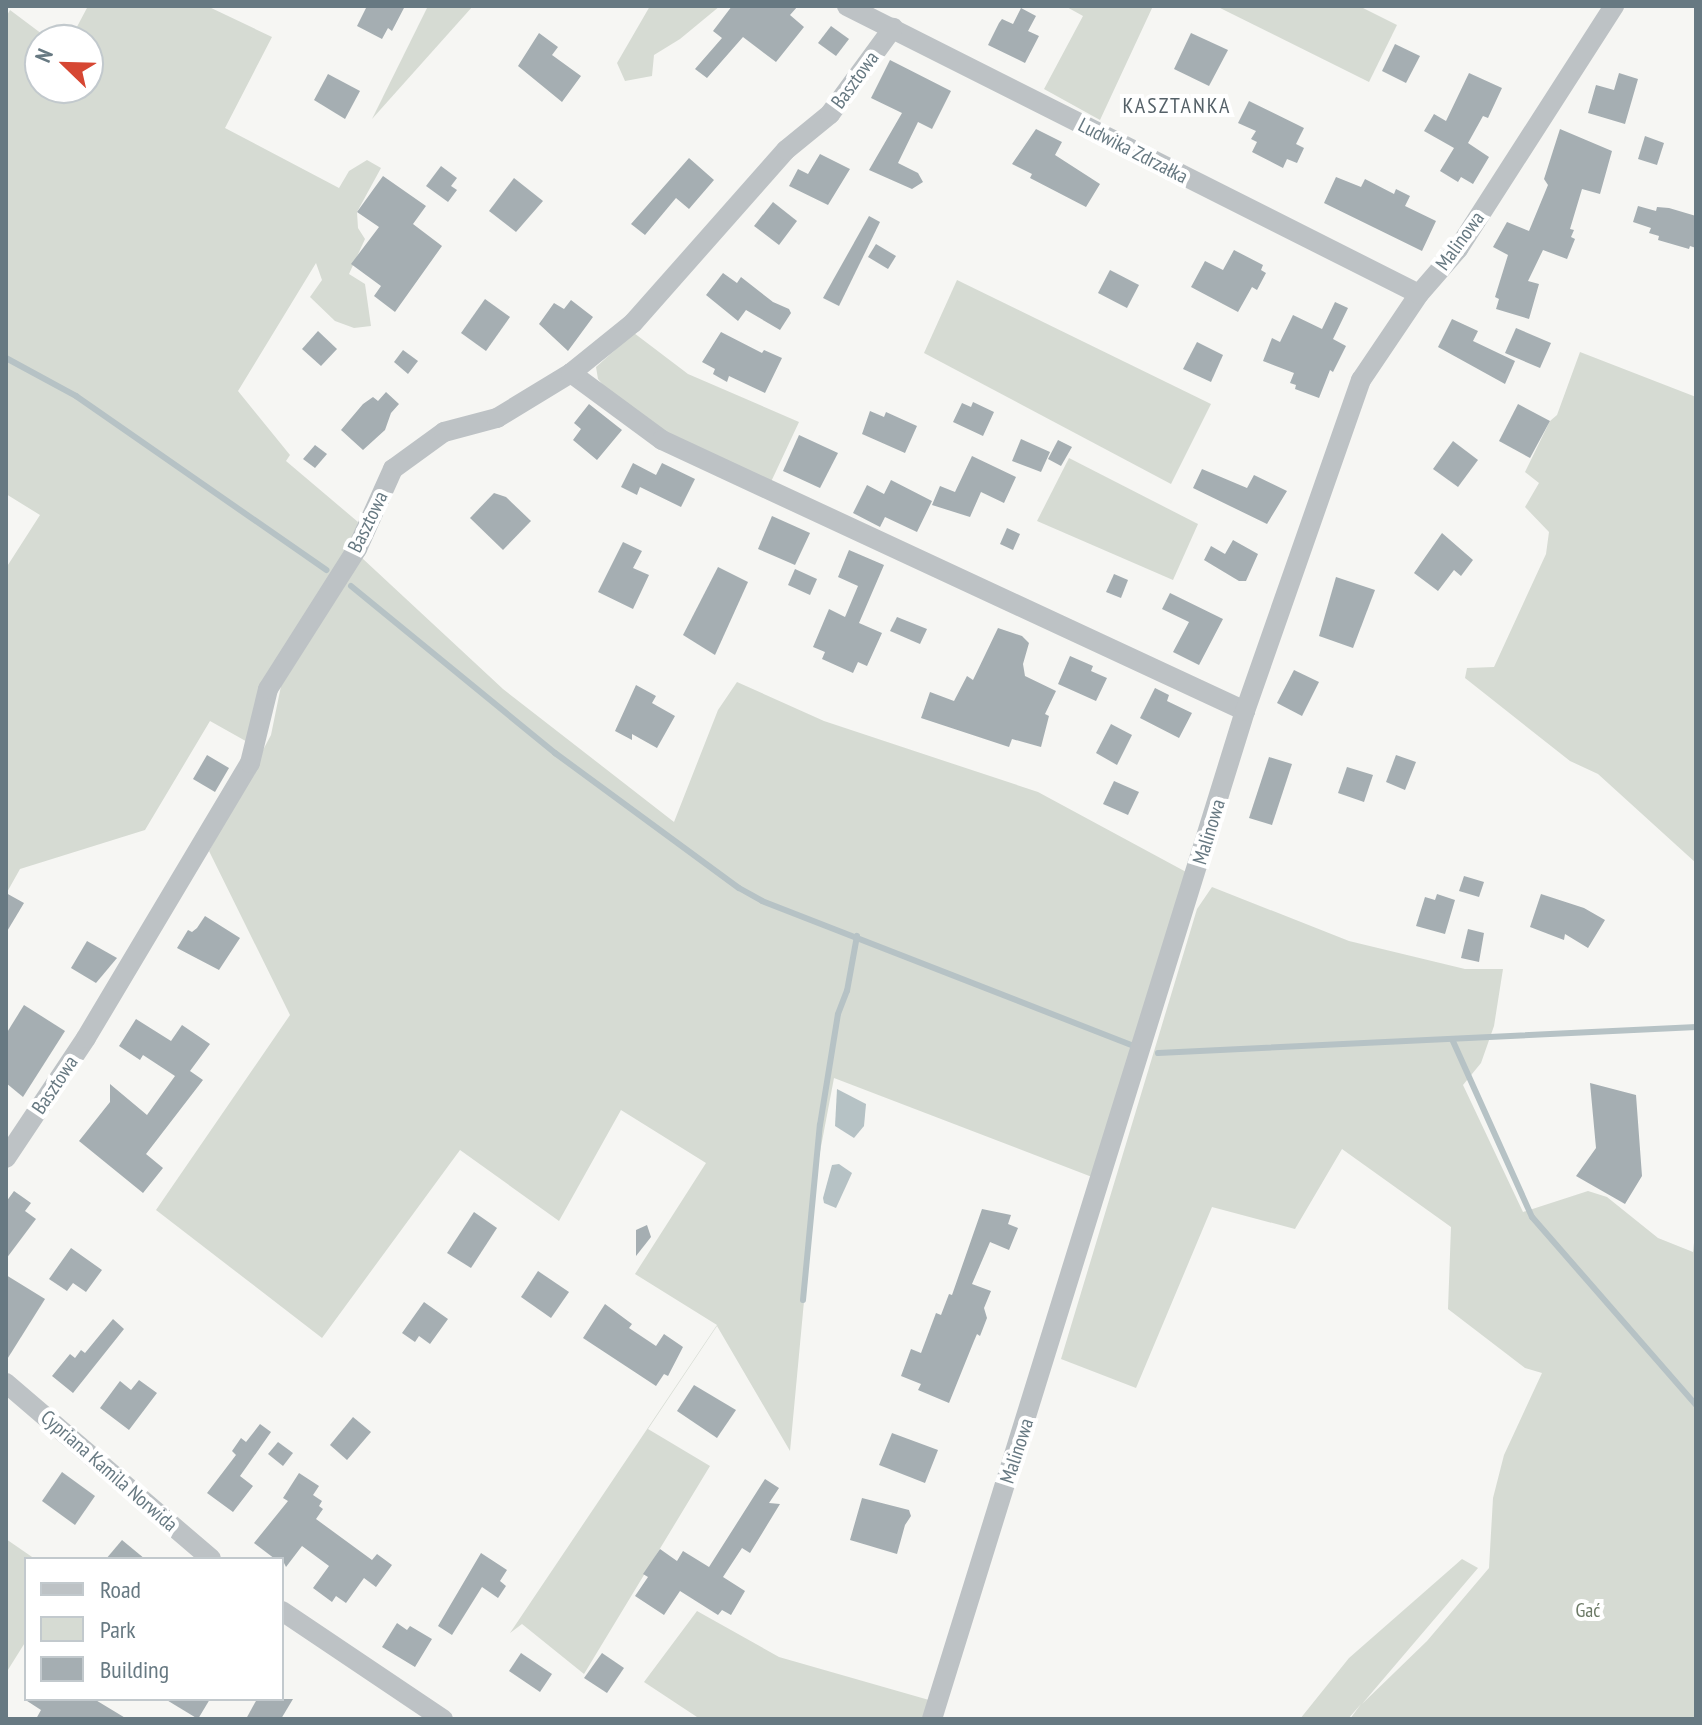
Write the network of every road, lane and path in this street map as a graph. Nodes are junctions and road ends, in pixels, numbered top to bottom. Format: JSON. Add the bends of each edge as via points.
{"nodes":[{"id":1,"x":847,"y":6,"type":"edge"},
{"id":2,"x":1614,"y":6,"type":"edge"},
{"id":3,"x":893,"y":28,"type":"junction"},
{"id":4,"x":1419,"y":294,"type":"junction"},
{"id":5,"x":571,"y":373,"type":"junction"},
{"id":6,"x":1245,"y":711,"type":"junction"},
{"id":7,"x":6,"y":1158,"type":"edge"},
{"id":8,"x":6,"y":1383,"type":"edge"},
{"id":9,"x":209,"y":1557,"type":"edge"},
{"id":10,"x":284,"y":1612,"type":"edge"},
{"id":11,"x":443,"y":1719,"type":"edge"},
{"id":12,"x":932,"y":1719,"type":"edge"}],
"edges":[{"from":1,"to":3,"type":"street","name":"Ludwika Zdrzałka"},
{"from":2,"to":4,"type":"street","name":"Malinowa","via":[[1458,249]]},
{"from":3,"to":4,"type":"street","name":"Ludwika Zdrzałka"},
{"from":3,"to":5,"type":"street","name":"Basztowa","via":[[830,114],[786,150],[633,323]]},
{"from":4,"to":6,"type":"street","name":"Malinowa","via":[[1361,380]]},
{"from":5,"to":6,"type":"street","via":[[662,440]]},
{"from":5,"to":7,"type":"street","name":"Basztowa","via":[[497,418],[444,432],[393,469],[357,549],[268,689],[250,763],[86,1038]]},
{"from":6,"to":12,"type":"street","name":"Malinowa"},
{"from":8,"to":9,"type":"street","name":"Cypriana Kamila Norwida"},
{"from":10,"to":11,"type":"street"}]}
